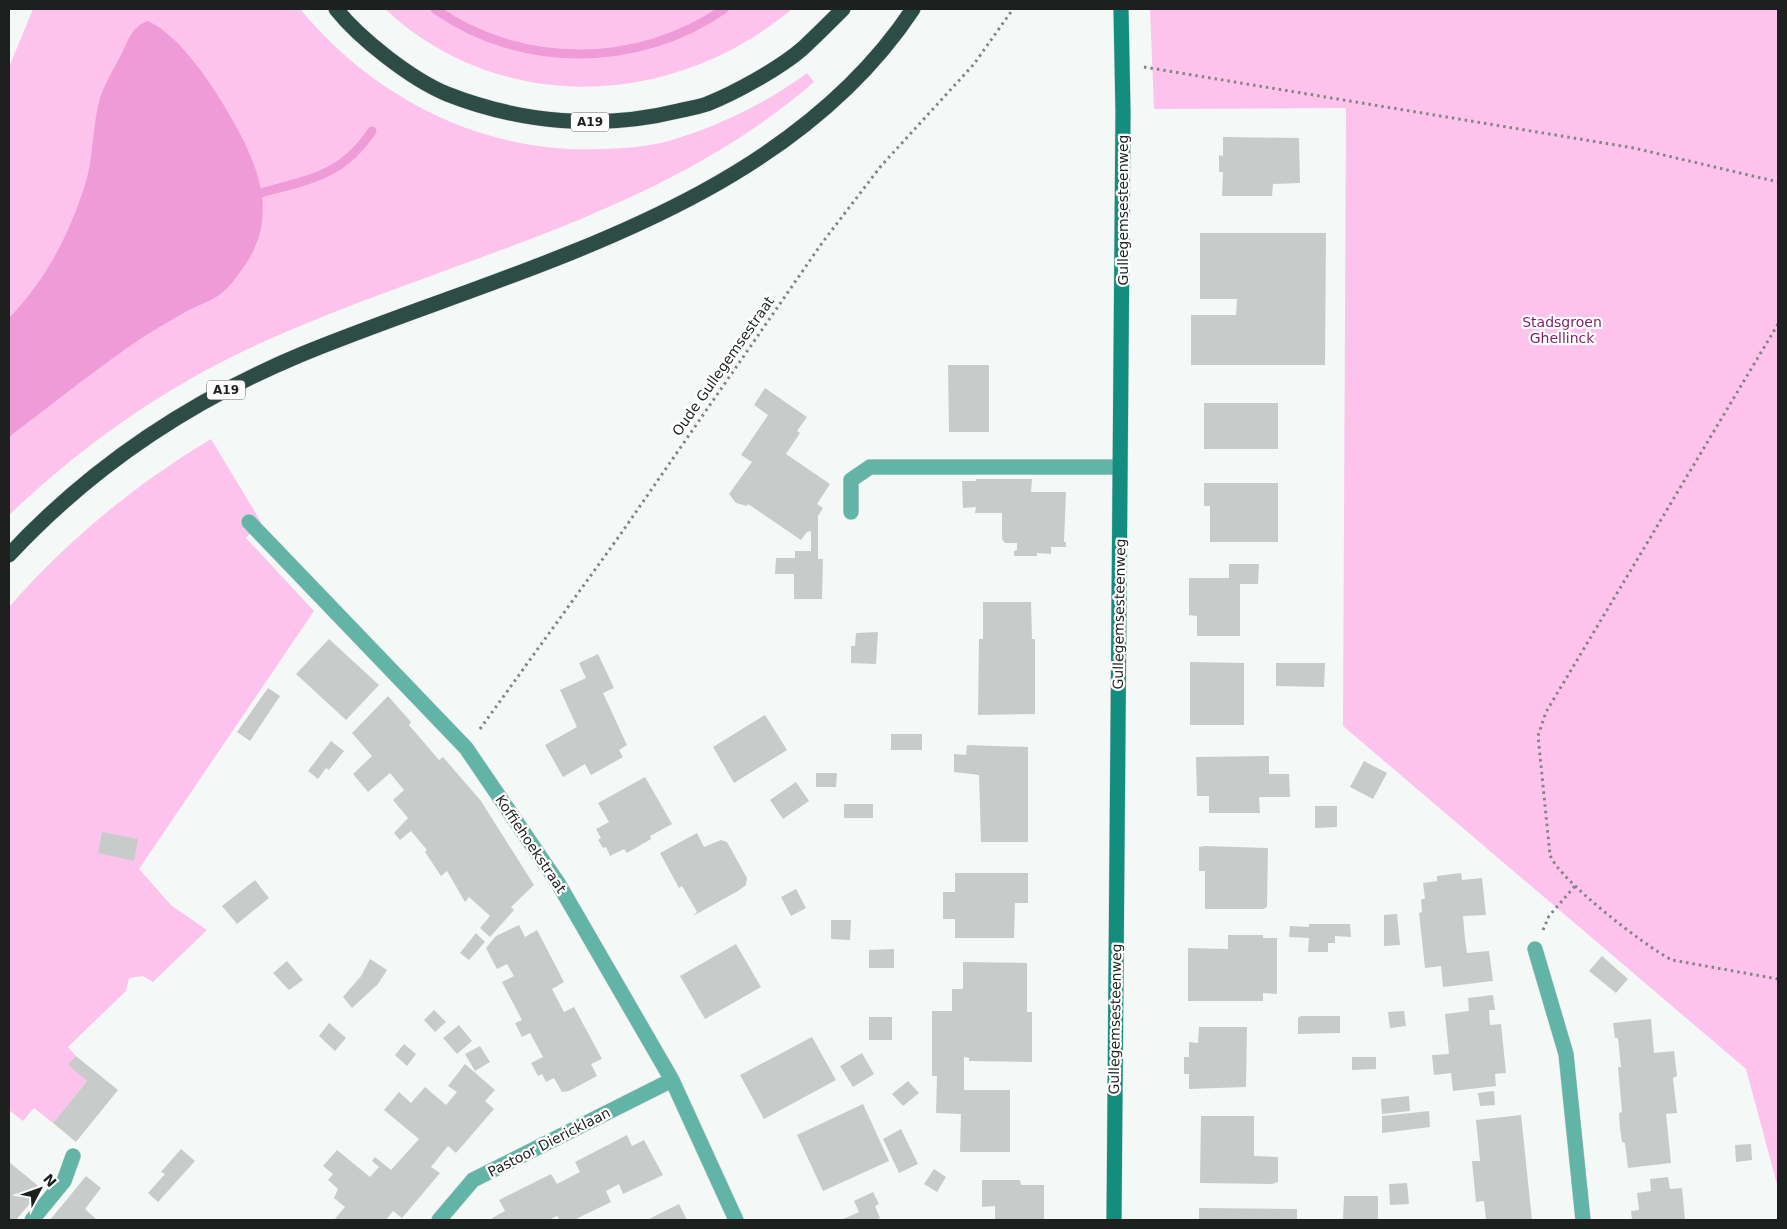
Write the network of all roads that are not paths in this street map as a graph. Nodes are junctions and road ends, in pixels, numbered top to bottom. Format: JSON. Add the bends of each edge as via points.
{"nodes":[{"id":1,"x":336,"y":9,"type":"edge"},
{"id":2,"x":843,"y":9,"type":"edge"},
{"id":3,"x":914,"y":9,"type":"edge"},
{"id":4,"x":1121,"y":9,"type":"edge"},
{"id":5,"x":1120,"y":467,"type":"junction"},
{"id":6,"x":851,"y":512,"type":"dead end"},
{"id":7,"x":249,"y":522,"type":"dead end"},
{"id":8,"x":9,"y":555,"type":"edge"},
{"id":9,"x":1535,"y":949,"type":"road end"},
{"id":10,"x":672,"y":1080,"type":"junction"},
{"id":11,"x":73,"y":1156,"type":"dead end"},
{"id":12,"x":32,"y":1220,"type":"edge"},
{"id":13,"x":439,"y":1220,"type":"edge"},
{"id":14,"x":736,"y":1220,"type":"edge"},
{"id":15,"x":1114,"y":1220,"type":"edge"},
{"id":16,"x":1583,"y":1220,"type":"edge"}],
"edges":[{"from":1,"to":2,"type":"highway","number":"A19","via":[[351,26],[404,69],[445,93],[483,106],[551,121],[616,122],[707,104],[801,50]]},
{"from":3,"to":8,"type":"highway","number":"A19","via":[[860,74],[810,121],[762,156],[651,219],[574,252],[298,356],[227,390],[177,417],[107,465],[29,533]]},
{"from":4,"to":5,"type":"street","name":"Gullegemsesteenweg"},
{"from":5,"to":6,"type":"street","via":[[870,467],[851,480]]},
{"from":5,"to":15,"type":"street","name":"Gullegemsesteenweg"},
{"from":7,"to":10,"type":"street","name":"Koffiehoekstraat","via":[[466,748],[558,883]]},
{"from":9,"to":16,"type":"street","via":[[1566,1054]]},
{"from":10,"to":13,"type":"street","name":"Pastoor Diericklaan","via":[[473,1180]]},
{"from":10,"to":14,"type":"street","name":"Koffiehoekstraat"},
{"from":11,"to":12,"type":"street","via":[[64,1181]]}]}
